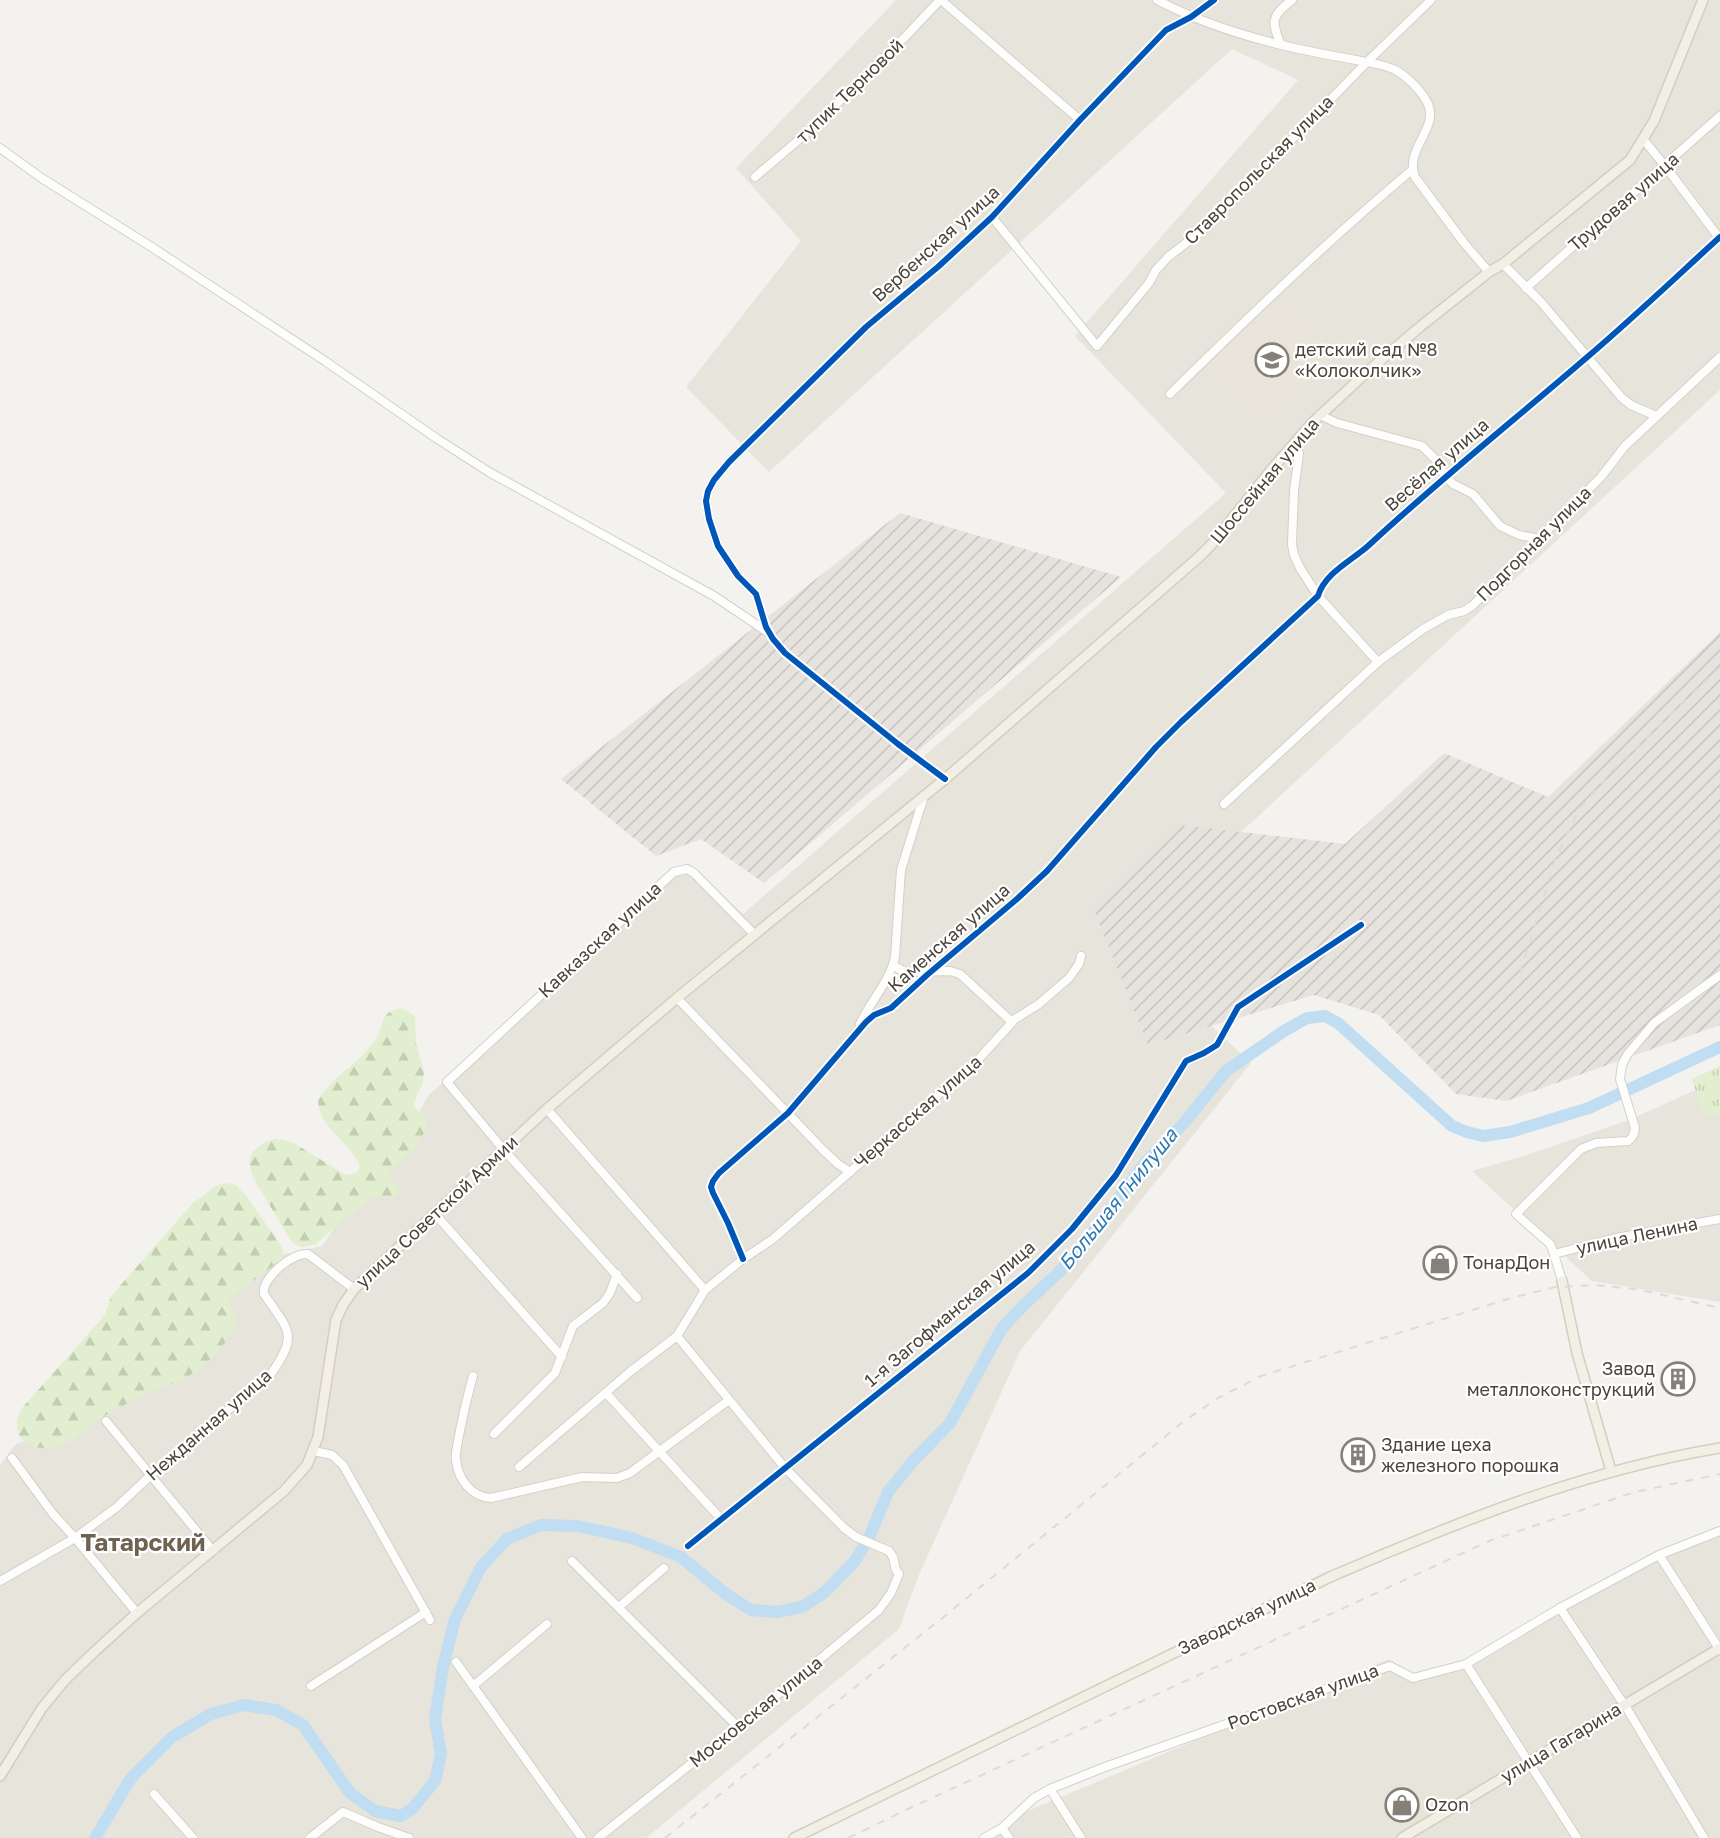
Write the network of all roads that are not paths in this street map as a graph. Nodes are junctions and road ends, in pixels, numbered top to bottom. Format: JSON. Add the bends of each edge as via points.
{"nodes":[{"id":1,"x":940,"y":0,"type":"edge"},
{"id":2,"x":1157,"y":0,"type":"edge"},
{"id":3,"x":1214,"y":0,"type":"edge"},
{"id":4,"x":1292,"y":0,"type":"edge"},
{"id":5,"x":1431,"y":0,"type":"edge"},
{"id":6,"x":1703,"y":0,"type":"edge"},
{"id":7,"x":1191,"y":17,"type":"junction"},
{"id":8,"x":1281,"y":45,"type":"junction"},
{"id":9,"x":1367,"y":63,"type":"junction"},
{"id":10,"x":1720,"y":116,"type":"edge"},
{"id":11,"x":1080,"y":120,"type":"junction"},
{"id":12,"x":1642,"y":139,"type":"junction"},
{"id":13,"x":0,"y":148,"type":"edge"},
{"id":14,"x":1665,"y":166,"type":"junction"},
{"id":15,"x":1412,"y":170,"type":"junction"},
{"id":16,"x":755,"y":177,"type":"dead end"},
{"id":17,"x":992,"y":217,"type":"junction"},
{"id":18,"x":1720,"y":238,"type":"edge"},
{"id":19,"x":1503,"y":264,"type":"junction"},
{"id":20,"x":1490,"y":272,"type":"junction"},
{"id":21,"x":1526,"y":288,"type":"junction"},
{"id":22,"x":1720,"y":357,"type":"edge"},
{"id":23,"x":1587,"y":358,"type":"junction"},
{"id":24,"x":1170,"y":394,"type":"dead end"},
{"id":25,"x":1320,"y":416,"type":"junction"},
{"id":26,"x":1656,"y":416,"type":"junction"},
{"id":27,"x":1296,"y":442,"type":"junction"},
{"id":28,"x":1445,"y":476,"type":"junction"},
{"id":29,"x":1540,"y":539,"type":"junction"},
{"id":30,"x":1318,"y":596,"type":"junction"},
{"id":31,"x":770,"y":633,"type":"junction"},
{"id":32,"x":1378,"y":662,"type":"junction"},
{"id":33,"x":1181,"y":722,"type":"joint"},
{"id":34,"x":945,"y":778,"type":"junction"},
{"id":35,"x":924,"y":796,"type":"junction"},
{"id":36,"x":1224,"y":804,"type":"dead end"},
{"id":37,"x":888,"y":826,"type":"joint"},
{"id":38,"x":1361,"y":925,"type":"dead end"},
{"id":39,"x":756,"y":935,"type":"junction"},
{"id":40,"x":1082,"y":956,"type":"dead end"},
{"id":41,"x":893,"y":966,"type":"junction"},
{"id":42,"x":932,"y":970,"type":"junction"},
{"id":43,"x":1720,"y":975,"type":"edge"},
{"id":44,"x":677,"y":999,"type":"junction"},
{"id":45,"x":1012,"y":1022,"type":"junction"},
{"id":46,"x":856,"y":1031,"type":"junction"},
{"id":47,"x":547,"y":1109,"type":"junction"},
{"id":48,"x":788,"y":1113,"type":"junction"},
{"id":49,"x":504,"y":1150,"type":"junction"},
{"id":50,"x":850,"y":1172,"type":"junction"},
{"id":51,"x":435,"y":1215,"type":"junction"},
{"id":52,"x":1720,"y":1220,"type":"edge"},
{"id":53,"x":1554,"y":1254,"type":"junction"},
{"id":54,"x":743,"y":1259,"type":"junction"},
{"id":55,"x":616,"y":1274,"type":"junction"},
{"id":56,"x":1562,"y":1281,"type":"joint"},
{"id":57,"x":354,"y":1289,"type":"junction"},
{"id":58,"x":705,"y":1290,"type":"junction"},
{"id":59,"x":637,"y":1298,"type":"dead end"},
{"id":60,"x":677,"y":1336,"type":"junction"},
{"id":61,"x":561,"y":1357,"type":"junction"},
{"id":62,"x":473,"y":1376,"type":"dead end"},
{"id":63,"x":606,"y":1392,"type":"junction"},
{"id":64,"x":729,"y":1400,"type":"junction"},
{"id":65,"x":106,"y":1421,"type":"dead end"},
{"id":66,"x":494,"y":1434,"type":"dead end"},
{"id":67,"x":1720,"y":1448,"type":"edge"},
{"id":68,"x":660,"y":1450,"type":"junction"},
{"id":69,"x":314,"y":1451,"type":"junction"},
{"id":70,"x":12,"y":1458,"type":"dead end"},
{"id":71,"x":519,"y":1467,"type":"dead end"},
{"id":72,"x":785,"y":1468,"type":"junction"},
{"id":73,"x":1611,"y":1471,"type":"junction"},
{"id":74,"x":151,"y":1475,"type":"junction"},
{"id":75,"x":721,"y":1519,"type":"junction"},
{"id":76,"x":1720,"y":1531,"type":"edge"},
{"id":77,"x":75,"y":1538,"type":"junction"},
{"id":78,"x":688,"y":1545,"type":"dead end"},
{"id":79,"x":213,"y":1551,"type":"junction"},
{"id":80,"x":1659,"y":1555,"type":"junction"},
{"id":81,"x":572,"y":1561,"type":"dead end"},
{"id":82,"x":664,"y":1568,"type":"dead end"},
{"id":83,"x":0,"y":1581,"type":"edge"},
{"id":84,"x":619,"y":1607,"type":"junction"},
{"id":85,"x":1560,"y":1608,"type":"junction"},
{"id":86,"x":137,"y":1613,"type":"junction"},
{"id":87,"x":548,"y":1624,"type":"dead end"},
{"id":88,"x":1720,"y":1649,"type":"edge"},
{"id":89,"x":456,"y":1662,"type":"dead end"},
{"id":90,"x":1466,"y":1664,"type":"junction"},
{"id":91,"x":311,"y":1686,"type":"dead end"},
{"id":92,"x":473,"y":1686,"type":"junction"},
{"id":93,"x":1623,"y":1705,"type":"junction"},
{"id":94,"x":738,"y":1727,"type":"junction"},
{"id":95,"x":1530,"y":1763,"type":"junction"},
{"id":96,"x":0,"y":1776,"type":"edge"},
{"id":97,"x":1050,"y":1789,"type":"junction"},
{"id":98,"x":154,"y":1794,"type":"dead end"},
{"id":99,"x":1002,"y":1828,"type":"junction"},
{"id":100,"x":193,"y":1838,"type":"edge"},
{"id":101,"x":310,"y":1838,"type":"edge"},
{"id":102,"x":409,"y":1838,"type":"edge"},
{"id":103,"x":582,"y":1838,"type":"edge"},
{"id":104,"x":598,"y":1838,"type":"edge"},
{"id":105,"x":794,"y":1838,"type":"edge"},
{"id":106,"x":984,"y":1838,"type":"edge"},
{"id":107,"x":1010,"y":1838,"type":"edge"},
{"id":108,"x":1081,"y":1838,"type":"edge"},
{"id":109,"x":1402,"y":1838,"type":"edge"},
{"id":110,"x":1577,"y":1838,"type":"edge"},
{"id":111,"x":1704,"y":1838,"type":"edge"}],
"edges":[{"from":1,"to":11,"type":"street","name":"тупик Терновой"},
{"from":1,"to":16,"type":"street","name":"тупик Терновой","via":[[808,132]]},
{"from":2,"to":7,"type":"street"},
{"from":3,"to":7,"type":"street","name":"Вербенская улица"},
{"from":4,"to":8,"type":"street","via":[[1275,16]]},
{"from":5,"to":9,"type":"street","name":"Ставропольская улица"},
{"from":6,"to":12,"type":"main road","name":"Шоссейная улица","via":[[1654,121]]},
{"from":7,"to":8,"type":"street"},
{"from":7,"to":11,"type":"street","name":"Вербенская улица","via":[[1166,30]]},
{"from":8,"to":9,"type":"street"},
{"from":9,"to":15,"type":"street","via":[[1400,72],[1430,106]]},
{"from":9,"to":17,"type":"street","name":"Ставропольская улица","via":[[1207,227],[1168,257],[1097,346]]},
{"from":10,"to":14,"type":"street","name":"Трудовая улица"},
{"from":11,"to":17,"type":"street","name":"Вербенская улица"},
{"from":12,"to":14,"type":"street"},
{"from":12,"to":19,"type":"main road","name":"Шоссейная улица","via":[[1630,160]]},
{"from":13,"to":31,"type":"street","via":[[489,472],[714,596]]},
{"from":14,"to":18,"type":"street"},
{"from":14,"to":21,"type":"street","name":"Трудовая улица"},
{"from":15,"to":20,"type":"street","via":[[1428,196]]},
{"from":15,"to":24,"type":"street","via":[[1264,302]]},
{"from":17,"to":31,"type":"street","name":"Вербенская улица","via":[[866,327],[729,462],[708,491],[706,507],[718,546],[756,594]]},
{"from":18,"to":23,"type":"street","name":"Весёлая улица"},
{"from":19,"to":20,"type":"main road","name":"Шоссейная улица"},
{"from":19,"to":21,"type":"street"},
{"from":20,"to":25,"type":"main road","name":"Шоссейная улица"},
{"from":21,"to":23,"type":"street"},
{"from":22,"to":26,"type":"street","name":"Подгорная улица"},
{"from":23,"to":26,"type":"street","via":[[1622,398]]},
{"from":23,"to":28,"type":"street","name":"Весёлая улица"},
{"from":25,"to":27,"type":"main road","name":"Шоссейная улица"},
{"from":25,"to":28,"type":"street","via":[[1422,446]]},
{"from":26,"to":29,"type":"street","name":"Подгорная улица"},
{"from":27,"to":30,"type":"street","via":[[1299,454],[1292,544],[1300,568]]},
{"from":27,"to":34,"type":"main road","name":"Шоссейная улица","via":[[1199,557]]},
{"from":28,"to":29,"type":"street","via":[[1473,494],[1500,526]]},
{"from":28,"to":30,"type":"street","name":"Весёлая улица","via":[[1328,578]]},
{"from":29,"to":32,"type":"street","name":"Подгорная улица","via":[[1472,606],[1423,629]]},
{"from":30,"to":32,"type":"street"},
{"from":30,"to":33,"type":"street","name":"Весёлая улица"},
{"from":31,"to":34,"type":"street","via":[[785,653]]},
{"from":32,"to":36,"type":"street","name":"Подгорная улица"},
{"from":33,"to":42,"type":"street","name":"Каменская улица","via":[[1047,871]]},
{"from":34,"to":35,"type":"main road","name":"Шоссейная улица"},
{"from":35,"to":37,"type":"main road","name":"Шоссейная улица"},
{"from":35,"to":41,"type":"street","via":[[901,870]]},
{"from":37,"to":39,"type":"main road","name":"улица Советской Армии"},
{"from":38,"to":72,"type":"street","name":"1-я Загофманская улица","via":[[1238,1007],[1216,1045],[1186,1061],[1116,1175],[1072,1229],[1028,1273]]},
{"from":39,"to":44,"type":"main road","name":"улица Советской Армии"},
{"from":39,"to":49,"type":"street","name":"Кавказская улица","via":[[694,873],[687,869],[674,872],[447,1082]]},
{"from":40,"to":45,"type":"street","name":"Черкасская улица","via":[[1069,978]]},
{"from":41,"to":42,"type":"street","via":[[906,972]]},
{"from":41,"to":46,"type":"street"},
{"from":42,"to":45,"type":"street","via":[[960,975]]},
{"from":42,"to":46,"type":"street","name":"Каменская улица","via":[[891,1008],[874,1015]]},
{"from":43,"to":53,"type":"street","via":[[1661,1017],[1627,1055],[1620,1079],[1635,1128],[1632,1139],[1596,1143],[1581,1149],[1516,1215],[1550,1244]]},
{"from":44,"to":47,"type":"main road","name":"улица Советской Армии"},
{"from":44,"to":48,"type":"street"},
{"from":45,"to":50,"type":"street","name":"Черкасская улица","via":[[977,1061]]},
{"from":46,"to":48,"type":"street","name":"Каменская улица"},
{"from":47,"to":49,"type":"main road","name":"улица Советской Армии"},
{"from":47,"to":58,"type":"street"},
{"from":48,"to":50,"type":"street"},
{"from":48,"to":54,"type":"street","name":"Каменская улица","via":[[713,1180],[711,1187]]},
{"from":49,"to":51,"type":"main road","name":"улица Советской Армии"},
{"from":49,"to":55,"type":"street"},
{"from":50,"to":54,"type":"street","name":"Черкасская улица","via":[[773,1239]]},
{"from":51,"to":57,"type":"main road","name":"улица Советской Армии"},
{"from":51,"to":61,"type":"street"},
{"from":52,"to":53,"type":"street","name":"улица Ленина","via":[[1616,1238]]},
{"from":53,"to":56,"type":"street"},
{"from":54,"to":58,"type":"street","name":"Черкасская улица"},
{"from":55,"to":59,"type":"street"},
{"from":55,"to":61,"type":"street","via":[[603,1303],[573,1326]]},
{"from":56,"to":73,"type":"main road","via":[[1576,1353]]},
{"from":57,"to":69,"type":"main road","name":"улица Советской Армии","via":[[336,1320]]},
{"from":57,"to":74,"type":"street","name":"Нежданная улица","via":[[308,1254],[298,1255],[270,1276],[264,1294],[289,1333],[281,1359],[271,1374]]},
{"from":58,"to":60,"type":"street","name":"Черкасская улица"},
{"from":60,"to":63,"type":"street"},
{"from":60,"to":64,"type":"street"},
{"from":61,"to":66,"type":"street","via":[[545,1385]]},
{"from":62,"to":68,"type":"street","via":[[456,1458],[470,1490],[483,1498],[582,1477],[617,1478]]},
{"from":63,"to":68,"type":"street"},
{"from":63,"to":71,"type":"street"},
{"from":64,"to":68,"type":"street"},
{"from":64,"to":72,"type":"street"},
{"from":65,"to":74,"type":"street"},
{"from":67,"to":73,"type":"main road","name":"Заводская улица"},
{"from":68,"to":75,"type":"street"},
{"from":69,"to":79,"type":"main road","name":"улица Советской Армии","via":[[284,1491]]},
{"from":69,"to":91,"type":"street","via":[[337,1458],[346,1470],[428,1616]]},
{"from":70,"to":77,"type":"street"},
{"from":72,"to":75,"type":"street","name":"1-я Загофманская улица"},
{"from":72,"to":94,"type":"street","name":"Московская улица","via":[[844,1528],[889,1551],[899,1574],[879,1610]]},
{"from":73,"to":105,"type":"main road","name":"Заводская улица","via":[[1524,1498],[1330,1577]]},
{"from":74,"to":77,"type":"street","name":"Нежданная улица"},
{"from":74,"to":79,"type":"street"},
{"from":75,"to":78,"type":"street","name":"1-я Загофманская улица"},
{"from":76,"to":80,"type":"street","name":"Ростовская улица"},
{"from":77,"to":83,"type":"street","name":"Нежданная улица"},
{"from":77,"to":86,"type":"street"},
{"from":79,"to":86,"type":"main road","name":"улица Советской Армии"},
{"from":80,"to":85,"type":"street","name":"Ростовская улица"},
{"from":80,"to":88,"type":"street"},
{"from":81,"to":84,"type":"street"},
{"from":82,"to":84,"type":"street"},
{"from":84,"to":94,"type":"street"},
{"from":85,"to":90,"type":"street","name":"Ростовская улица"},
{"from":85,"to":93,"type":"street"},
{"from":86,"to":96,"type":"main road","name":"улица Советской Армии","via":[[65,1680],[42,1708]]},
{"from":87,"to":92,"type":"street"},
{"from":88,"to":93,"type":"main road","name":"улица Гагарина"},
{"from":89,"to":92,"type":"street"},
{"from":90,"to":95,"type":"street"},
{"from":90,"to":97,"type":"street","name":"Ростовская улица","via":[[1413,1678],[1390,1666]]},
{"from":92,"to":103,"type":"street"},
{"from":93,"to":95,"type":"main road","name":"улица Гагарина"},
{"from":93,"to":111,"type":"street"},
{"from":94,"to":104,"type":"street","name":"Московская улица"},
{"from":95,"to":109,"type":"main road","name":"улица Гагарина"},
{"from":95,"to":110,"type":"street"},
{"from":97,"to":99,"type":"street","name":"Ростовская улица","via":[[1034,1798]]},
{"from":97,"to":108,"type":"street"},
{"from":98,"to":100,"type":"street"},
{"from":99,"to":106,"type":"street","name":"Ростовская улица"},
{"from":99,"to":107,"type":"street"},
{"from":101,"to":102,"type":"street","via":[[344,1812]]}]}
